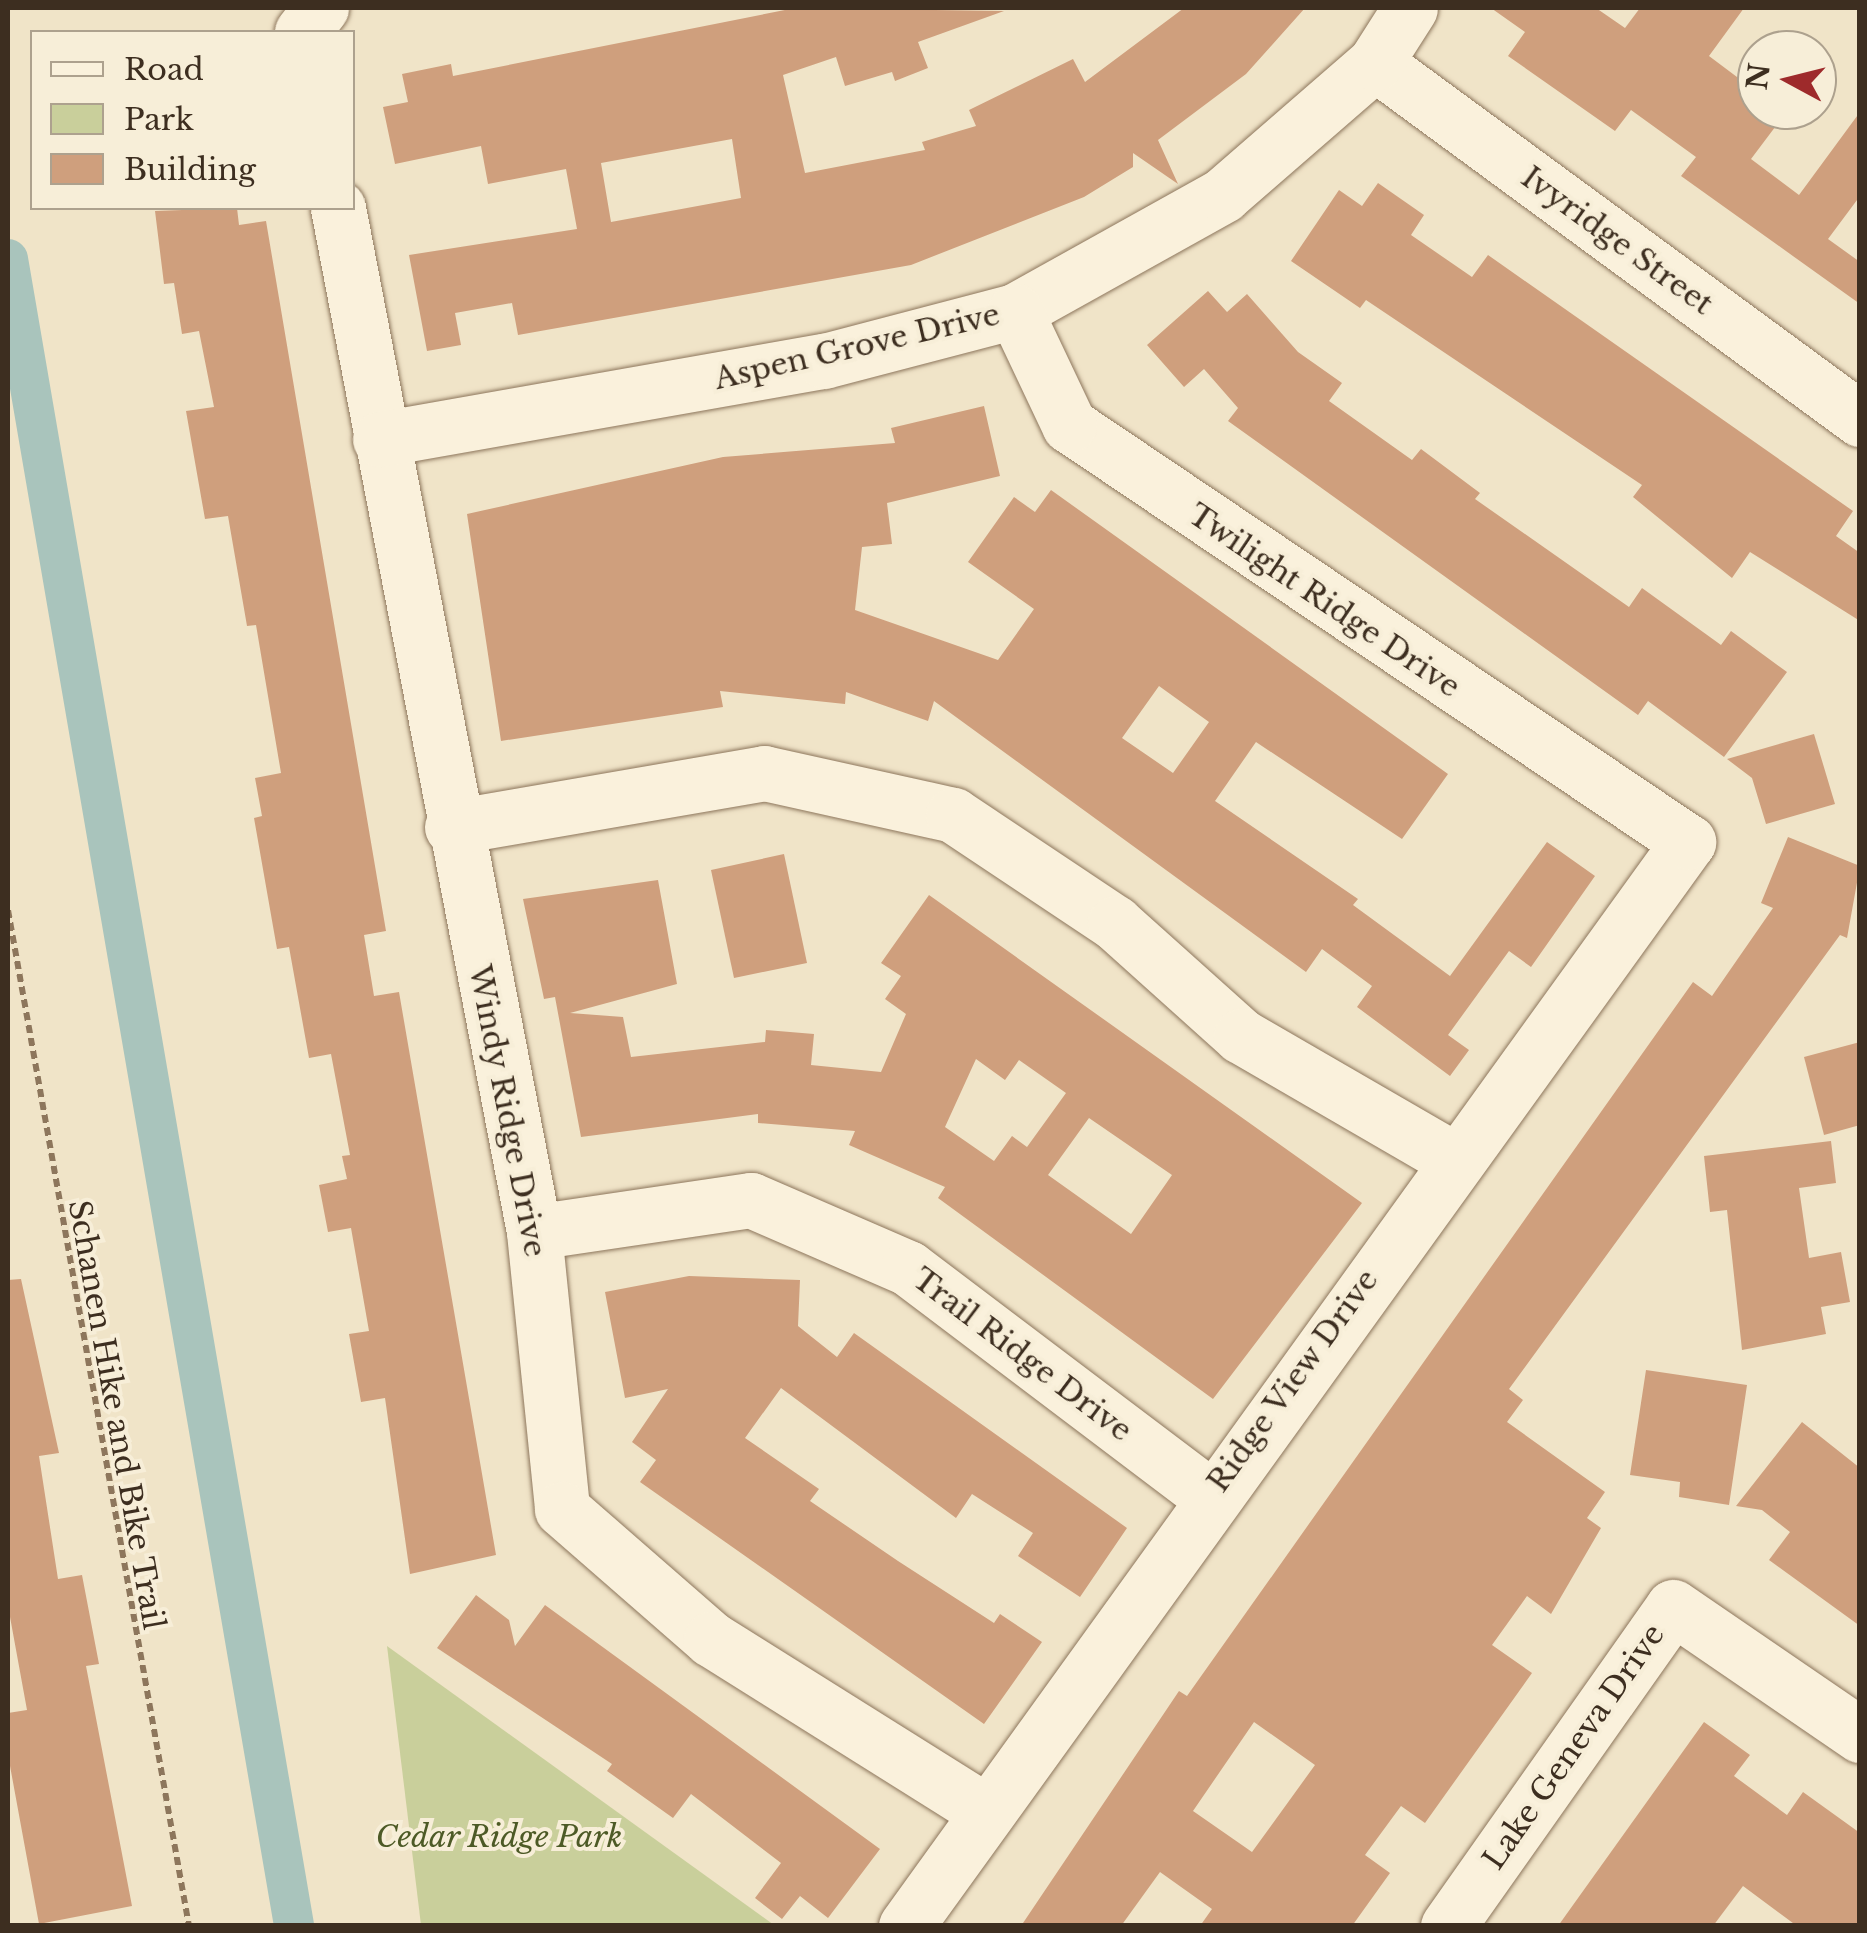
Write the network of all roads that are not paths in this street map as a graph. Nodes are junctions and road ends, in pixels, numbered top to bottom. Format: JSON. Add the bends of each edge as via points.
{"nodes":[{"id":1,"x":1410,"y":8,"type":"edge"},
{"id":2,"x":1376,"y":62,"type":"junction"},
{"id":3,"x":338,"y":210,"type":"edge"},
{"id":4,"x":1015,"y":311,"type":"junction"},
{"id":5,"x":1860,"y":418,"type":"edge"},
{"id":6,"x":380,"y":438,"type":"junction"},
{"id":7,"x":452,"y":827,"type":"junction"},
{"id":8,"x":1688,"y":842,"type":"joint"},
{"id":9,"x":1454,"y":1160,"type":"junction"},
{"id":10,"x":534,"y":1232,"type":"junction"},
{"id":11,"x":1209,"y":1496,"type":"junction"},
{"id":12,"x":1860,"y":1735,"type":"edge"},
{"id":13,"x":982,"y":1809,"type":"junction"},
{"id":14,"x":906,"y":1926,"type":"edge"},
{"id":15,"x":1448,"y":1926,"type":"edge"}],
"edges":[{"from":1,"to":2,"type":"street","name":"Aspen Grove Drive"},
{"from":2,"to":4,"type":"street","name":"Aspen Grove Drive","via":[[1223,195]]},
{"from":2,"to":5,"type":"street","name":"Ivyridge Street"},
{"from":3,"to":6,"type":"street","name":"Windy Ridge Drive"},
{"from":4,"to":6,"type":"street","name":"Aspen Grove Drive","via":[[824,361]]},
{"from":4,"to":8,"type":"street","name":"Twilight Ridge Drive","via":[[1069,425]]},
{"from":6,"to":7,"type":"street","name":"Windy Ridge Drive"},
{"from":7,"to":9,"type":"street","via":[[764,773],[953,815],[1115,923],[1241,1036]]},
{"from":7,"to":10,"type":"street","name":"Windy Ridge Drive"},
{"from":8,"to":9,"type":"street","name":"Ridge View Drive"},
{"from":9,"to":11,"type":"street","name":"Ridge View Drive"},
{"from":10,"to":11,"type":"street","name":"Trail Ridge Drive","via":[[751,1200],[908,1268]]},
{"from":10,"to":13,"type":"street","name":"Windy Ridge Drive","via":[[562,1509],[712,1639]]},
{"from":11,"to":13,"type":"street","name":"Ridge View Drive"},
{"from":12,"to":15,"type":"street","name":"Lake Geneva Drive","via":[[1674,1606]]},
{"from":13,"to":14,"type":"street","name":"Ridge View Drive"}]}
